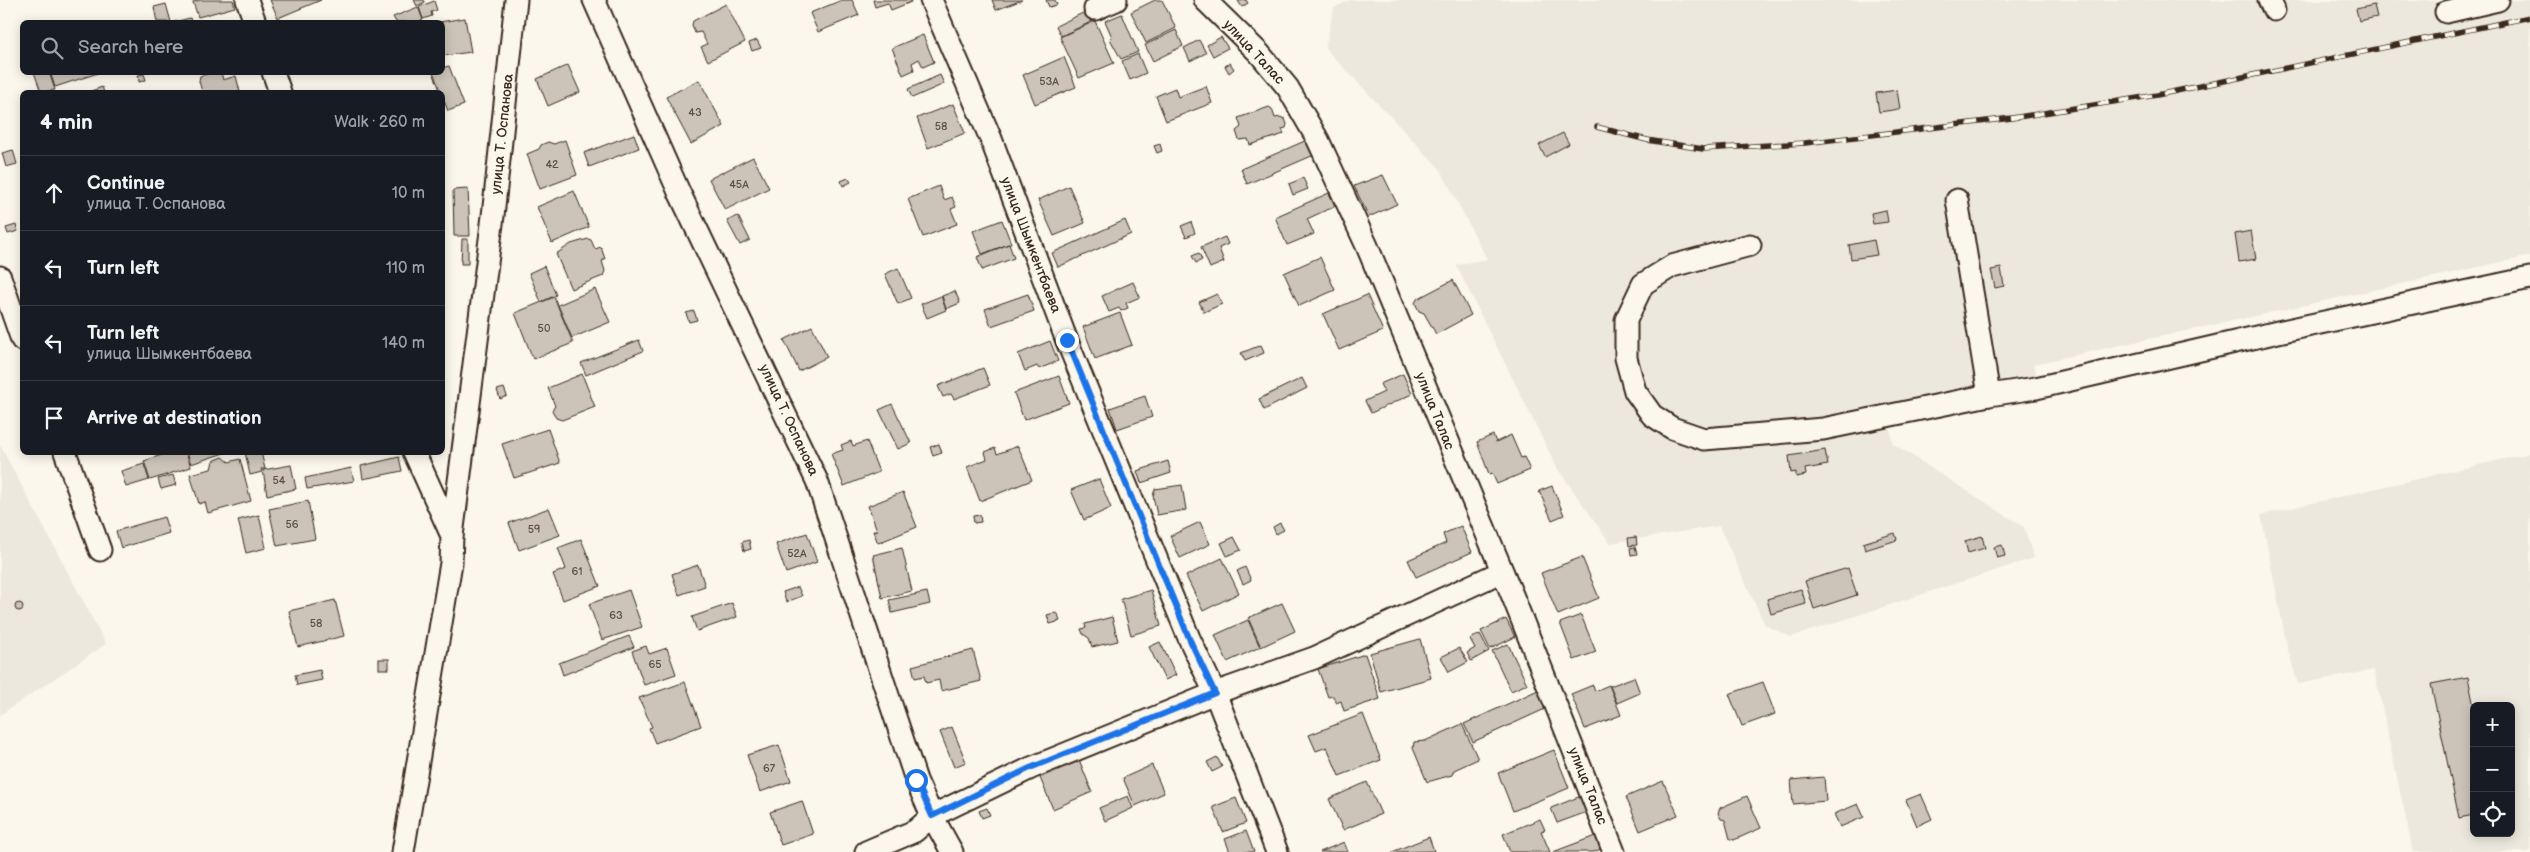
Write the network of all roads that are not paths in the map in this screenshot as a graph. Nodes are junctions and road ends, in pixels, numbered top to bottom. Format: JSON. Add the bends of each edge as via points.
{"nodes":[{"id":1,"x":247,"y":0,"type":"edge"},
{"id":2,"x":516,"y":0,"type":"edge"},
{"id":3,"x":594,"y":0,"type":"edge"},
{"id":4,"x":931,"y":0,"type":"edge"},
{"id":5,"x":1116,"y":0,"type":"edge"},
{"id":6,"x":1205,"y":0,"type":"edge"},
{"id":7,"x":2498,"y":0,"type":"edge"},
{"id":8,"x":1095,"y":9,"type":"dead end"},
{"id":9,"x":2446,"y":12,"type":"dead end"},
{"id":10,"x":254,"y":20,"type":"edge"},
{"id":11,"x":274,"y":75,"type":"edge"},
{"id":12,"x":279,"y":90,"type":"edge"},
{"id":13,"x":1957,"y":200,"type":"dead end"},
{"id":14,"x":1750,"y":244,"type":"dead end"},
{"id":15,"x":0,"y":277,"type":"edge"},
{"id":16,"x":2530,"y":278,"type":"edge"},
{"id":17,"x":20,"y":334,"type":"edge"},
{"id":18,"x":1989,"y":395,"type":"junction"},
{"id":19,"x":66,"y":455,"type":"edge"},
{"id":20,"x":415,"y":455,"type":"edge"},
{"id":21,"x":452,"y":536,"type":"junction"},
{"id":22,"x":100,"y":550,"type":"dead end"},
{"id":23,"x":1501,"y":572,"type":"junction"},
{"id":24,"x":1215,"y":693,"type":"junction"},
{"id":25,"x":932,"y":816,"type":"junction"},
{"id":26,"x":404,"y":852,"type":"edge"},
{"id":27,"x":866,"y":852,"type":"edge"},
{"id":28,"x":952,"y":852,"type":"edge"},
{"id":29,"x":1277,"y":852,"type":"edge"},
{"id":30,"x":1614,"y":852,"type":"edge"}],
"edges":[{"from":1,"to":10,"type":"street"},
{"from":2,"to":21,"type":"street","name":"улица Т. Оспанова","via":[[492,226]]},
{"from":3,"to":25,"type":"street","name":"улица Т. Оспанова","via":[[679,192],[817,481],[916,780]]},
{"from":4,"to":24,"type":"street","name":"улица Шымкентбаева","via":[[991,139],[1118,466]]},
{"from":5,"to":8,"type":"street"},
{"from":6,"to":23,"type":"street","name":"улица Талас","via":[[1259,53],[1288,88],[1318,140],[1366,246]]},
{"from":7,"to":9,"type":"street"},
{"from":11,"to":12,"type":"street"},
{"from":13,"to":18,"type":"street"},
{"from":14,"to":18,"type":"street","via":[[1672,266],[1643,284],[1626,320],[1626,358],[1635,391],[1652,415],[1672,428],[1704,439],[1823,429]]},
{"from":15,"to":17,"type":"street"},
{"from":16,"to":18,"type":"street","via":[[2036,388]]},
{"from":19,"to":22,"type":"street"},
{"from":20,"to":21,"type":"street"},
{"from":21,"to":26,"type":"street","name":"улица Т. Оспанова","via":[[452,563]]},
{"from":23,"to":24,"type":"street","via":[[1314,658]]},
{"from":23,"to":30,"type":"street","name":"улица Талас"},
{"from":24,"to":25,"type":"street","via":[[1030,768]]},
{"from":24,"to":29,"type":"street","name":"улица Шымкентбаева"},
{"from":25,"to":27,"type":"street","via":[[915,831]]},
{"from":25,"to":28,"type":"street","name":"улица Т. Оспанова"}]}
